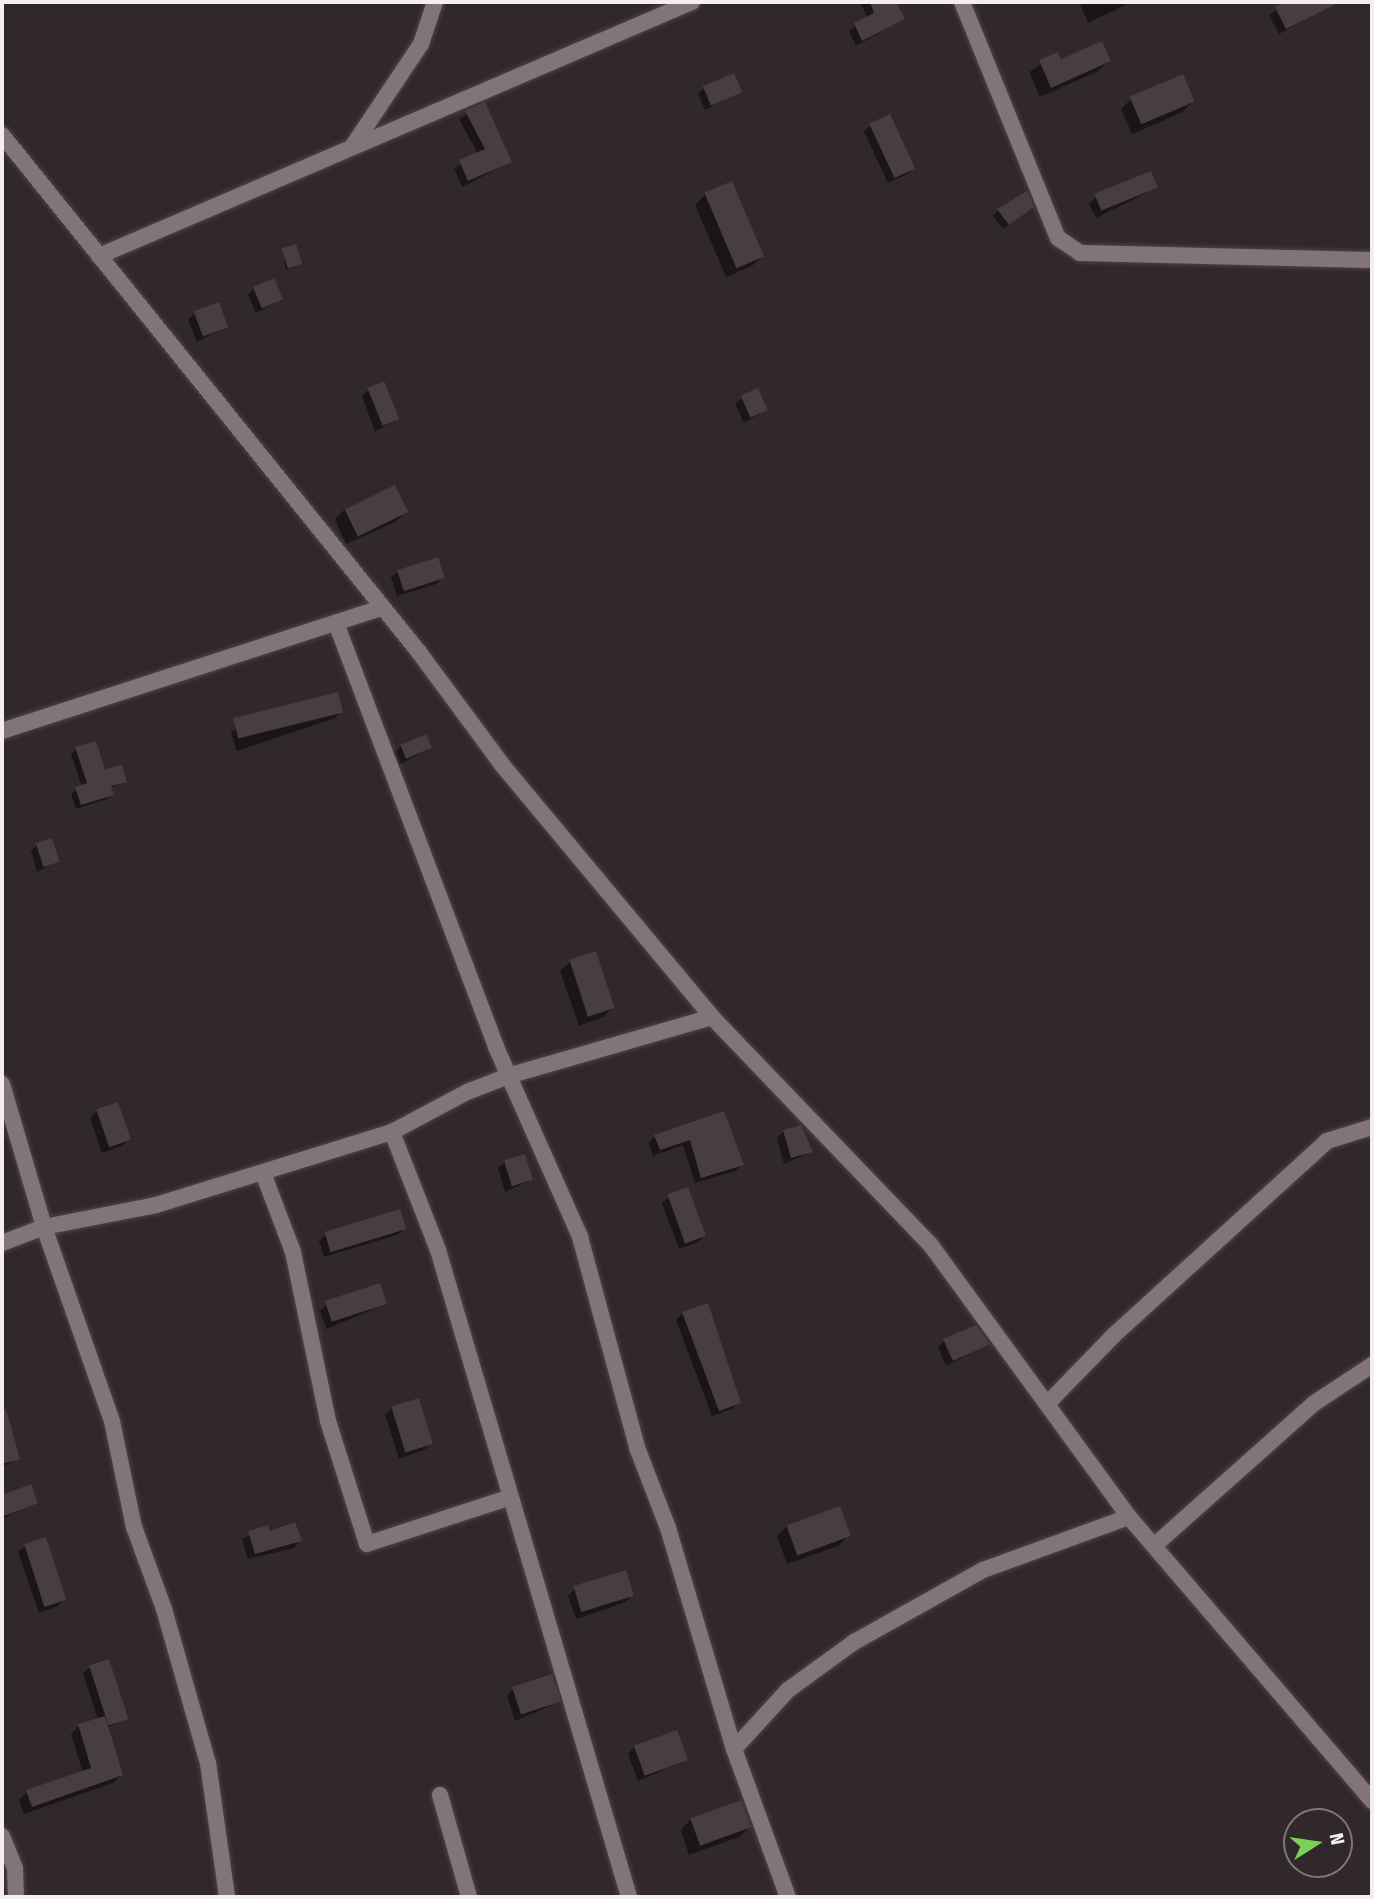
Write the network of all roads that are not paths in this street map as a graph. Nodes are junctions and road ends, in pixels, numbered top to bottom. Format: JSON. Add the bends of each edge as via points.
{"nodes":[{"id":1,"x":435,"y":2,"type":"edge"},
{"id":2,"x":692,"y":2,"type":"edge"},
{"id":3,"x":962,"y":2,"type":"edge"},
{"id":4,"x":2,"y":135,"type":"edge"},
{"id":5,"x":351,"y":148,"type":"junction"},
{"id":6,"x":99,"y":256,"type":"junction"},
{"id":7,"x":1372,"y":260,"type":"edge"},
{"id":8,"x":381,"y":608,"type":"junction"},
{"id":9,"x":336,"y":623,"type":"junction"},
{"id":10,"x":2,"y":731,"type":"edge"},
{"id":11,"x":712,"y":1017,"type":"junction"},
{"id":12,"x":510,"y":1075,"type":"junction"},
{"id":13,"x":2,"y":1084,"type":"edge"},
{"id":14,"x":1372,"y":1127,"type":"edge"},
{"id":15,"x":392,"y":1132,"type":"junction"},
{"id":16,"x":263,"y":1173,"type":"junction"},
{"id":17,"x":44,"y":1227,"type":"junction"},
{"id":18,"x":2,"y":1243,"type":"edge"},
{"id":19,"x":1372,"y":1365,"type":"edge"},
{"id":20,"x":1048,"y":1404,"type":"junction"},
{"id":21,"x":511,"y":1496,"type":"junction"},
{"id":22,"x":1129,"y":1517,"type":"junction"},
{"id":23,"x":1155,"y":1545,"type":"junction"},
{"id":24,"x":734,"y":1749,"type":"junction"},
{"id":25,"x":440,"y":1795,"type":"dead end"},
{"id":26,"x":1372,"y":1801,"type":"edge"},
{"id":27,"x":2,"y":1836,"type":"edge"},
{"id":28,"x":16,"y":1897,"type":"edge"},
{"id":29,"x":227,"y":1897,"type":"edge"},
{"id":30,"x":470,"y":1897,"type":"edge"},
{"id":31,"x":629,"y":1897,"type":"edge"},
{"id":32,"x":788,"y":1897,"type":"edge"}],
"edges":[{"from":1,"to":5,"type":"street","via":[[421,44]]},
{"from":2,"to":5,"type":"street"},
{"from":3,"to":7,"type":"street","via":[[1058,238],[1080,253]]},
{"from":4,"to":6,"type":"street"},
{"from":5,"to":6,"type":"street"},
{"from":6,"to":8,"type":"street"},
{"from":8,"to":9,"type":"street"},
{"from":8,"to":11,"type":"street","via":[[503,766]]},
{"from":9,"to":10,"type":"street"},
{"from":9,"to":12,"type":"street"},
{"from":11,"to":12,"type":"street"},
{"from":11,"to":20,"type":"street","via":[[930,1244]]},
{"from":12,"to":15,"type":"street"},
{"from":12,"to":24,"type":"street","via":[[580,1237],[638,1450],[668,1528]]},
{"from":13,"to":17,"type":"street"},
{"from":14,"to":20,"type":"street","via":[[1326,1141],[1114,1335]]},
{"from":15,"to":16,"type":"street"},
{"from":15,"to":21,"type":"street","via":[[438,1250]]},
{"from":16,"to":17,"type":"street","via":[[156,1205]]},
{"from":16,"to":21,"type":"street","via":[[293,1252],[328,1421],[368,1545]]},
{"from":17,"to":18,"type":"street"},
{"from":17,"to":29,"type":"street","via":[[112,1421],[134,1527],[164,1609],[208,1763]]},
{"from":19,"to":23,"type":"street","via":[[1313,1404]]},
{"from":20,"to":22,"type":"street"},
{"from":21,"to":31,"type":"street"},
{"from":22,"to":23,"type":"street"},
{"from":22,"to":24,"type":"street","via":[[983,1570],[854,1643],[788,1690]]},
{"from":23,"to":26,"type":"street"},
{"from":24,"to":32,"type":"street"},
{"from":25,"to":30,"type":"street"},
{"from":27,"to":28,"type":"street","via":[[15,1869]]}]}
